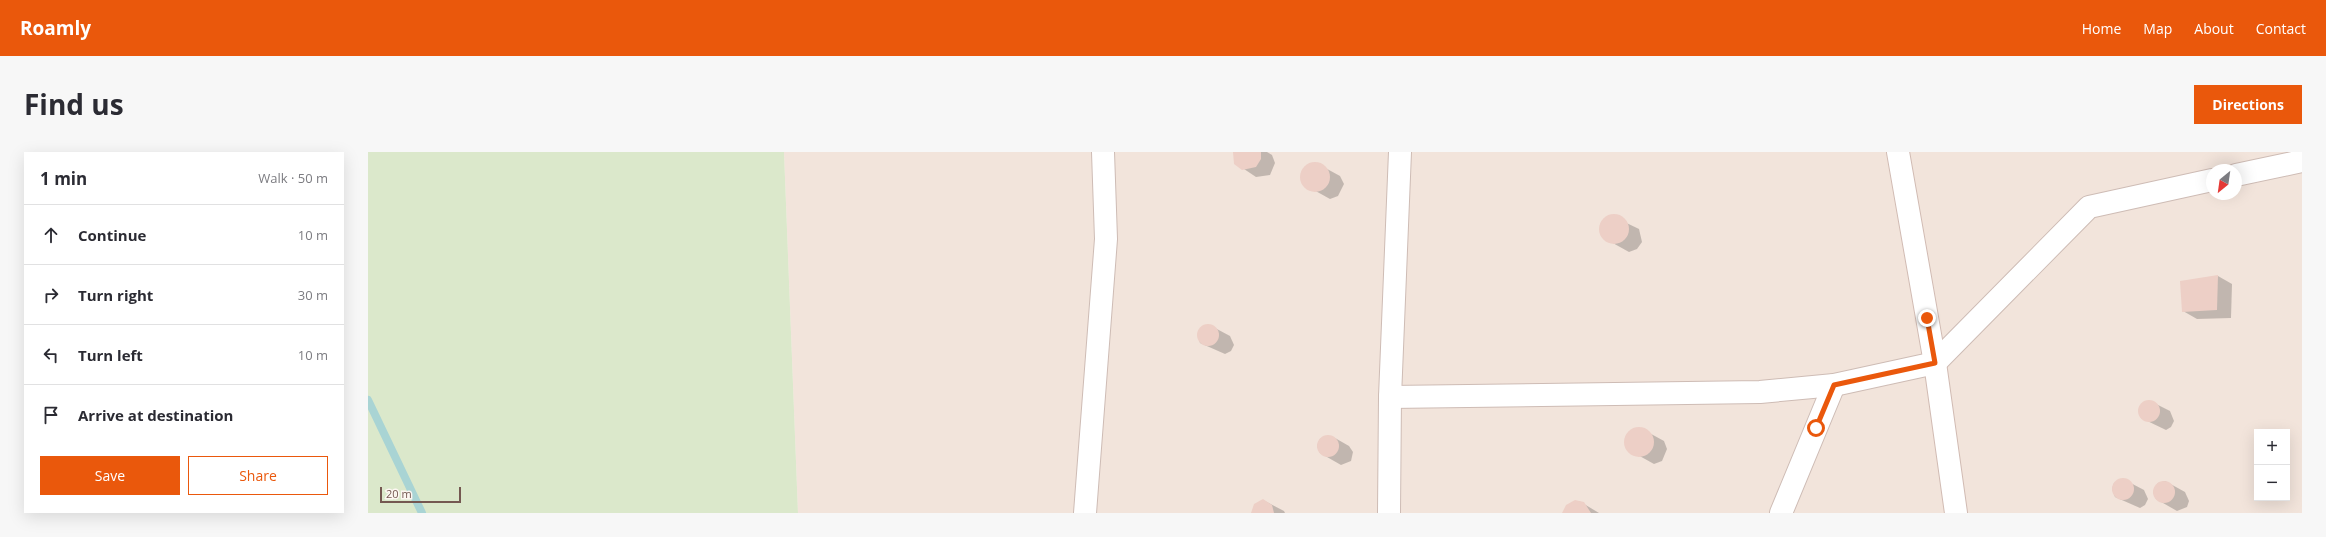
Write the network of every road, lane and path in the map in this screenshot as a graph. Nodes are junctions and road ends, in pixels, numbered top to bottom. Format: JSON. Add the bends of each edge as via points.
{"nodes":[{"id":1,"x":1103,"y":152,"type":"edge"},
{"id":2,"x":1400,"y":152,"type":"edge"},
{"id":3,"x":1898,"y":152,"type":"edge"},
{"id":4,"x":2302,"y":161,"type":"edge"},
{"id":5,"x":2242,"y":174,"type":"edge"},
{"id":6,"x":2206,"y":181,"type":"edge"},
{"id":7,"x":1935,"y":363,"type":"junction"},
{"id":8,"x":1834,"y":385,"type":"junction"},
{"id":9,"x":1390,"y":397,"type":"junction"},
{"id":10,"x":1085,"y":513,"type":"edge"},
{"id":11,"x":1389,"y":513,"type":"edge"},
{"id":12,"x":1781,"y":513,"type":"edge"},
{"id":13,"x":1956,"y":513,"type":"edge"}],
"edges":[{"from":1,"to":10,"type":"street","via":[[1106,239]]},
{"from":2,"to":9,"type":"street"},
{"from":3,"to":7,"type":"street"},
{"from":4,"to":5,"type":"street"},
{"from":6,"to":7,"type":"street","via":[[2089,207]]},
{"from":7,"to":8,"type":"street"},
{"from":7,"to":13,"type":"street"},
{"from":8,"to":9,"type":"street","via":[[1760,392]]},
{"from":8,"to":12,"type":"street"},
{"from":9,"to":11,"type":"street"}]}
